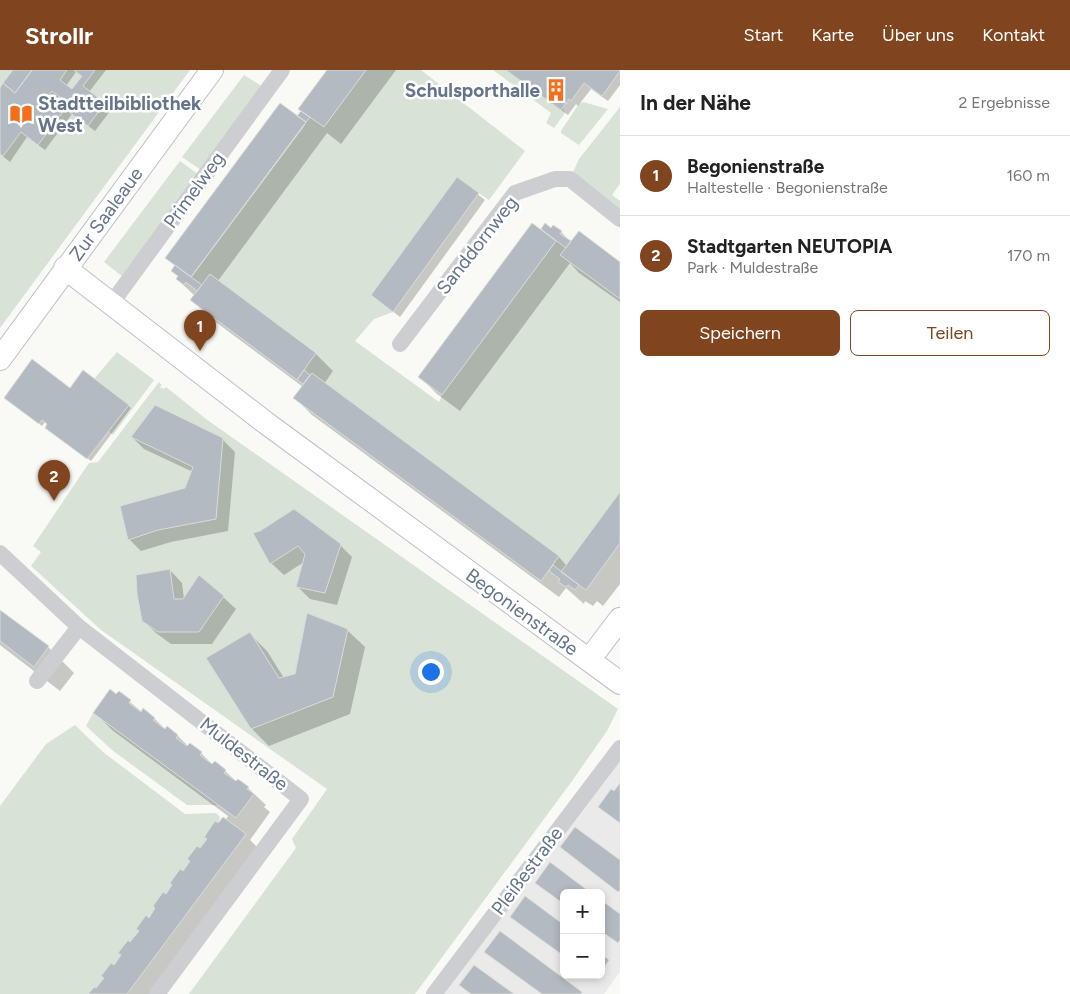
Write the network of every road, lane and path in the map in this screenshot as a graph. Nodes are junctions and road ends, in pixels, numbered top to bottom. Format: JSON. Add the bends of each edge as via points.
{"nodes":[{"id":1,"x":212,"y":70,"type":"edge"},
{"id":2,"x":275,"y":72,"type":"edge"},
{"id":3,"x":620,"y":219,"type":"edge"},
{"id":4,"x":66,"y":268,"type":"junction"},
{"id":5,"x":111,"y":304,"type":"junction"},
{"id":6,"x":400,"y":344,"type":"dead end"},
{"id":7,"x":0,"y":359,"type":"edge"},
{"id":8,"x":0,"y":554,"type":"edge"},
{"id":9,"x":620,"y":619,"type":"edge"},
{"id":10,"x":79,"y":627,"type":"junction"},
{"id":11,"x":589,"y":660,"type":"junction"},
{"id":12,"x":37,"y":681,"type":"dead end"},
{"id":13,"x":620,"y":683,"type":"edge"},
{"id":14,"x":620,"y":748,"type":"edge"},
{"id":15,"x":157,"y":994,"type":"edge"},
{"id":16,"x":434,"y":994,"type":"edge"}],
"edges":[{"from":1,"to":4,"type":"street","name":"Zur Saaleaue"},
{"from":2,"to":5,"type":"street","name":"Primelweg"},
{"from":3,"to":6,"type":"street","name":"Sanddornweg","via":[[570,180],[555,180],[515,193]]},
{"from":4,"to":5,"type":"street","name":"Begonienstraße"},
{"from":4,"to":7,"type":"street","name":"Zur Saaleaue"},
{"from":5,"to":11,"type":"street","name":"Begonienstraße","via":[[280,434]]},
{"from":8,"to":10,"type":"street","name":"Muldestraße"},
{"from":9,"to":11,"type":"street"},
{"from":10,"to":12,"type":"street"},
{"from":10,"to":15,"type":"street","name":"Muldestraße","via":[[301,799]]},
{"from":11,"to":13,"type":"street","name":"Begonienstraße"},
{"from":14,"to":16,"type":"street","name":"Pleißestraße"}]}
